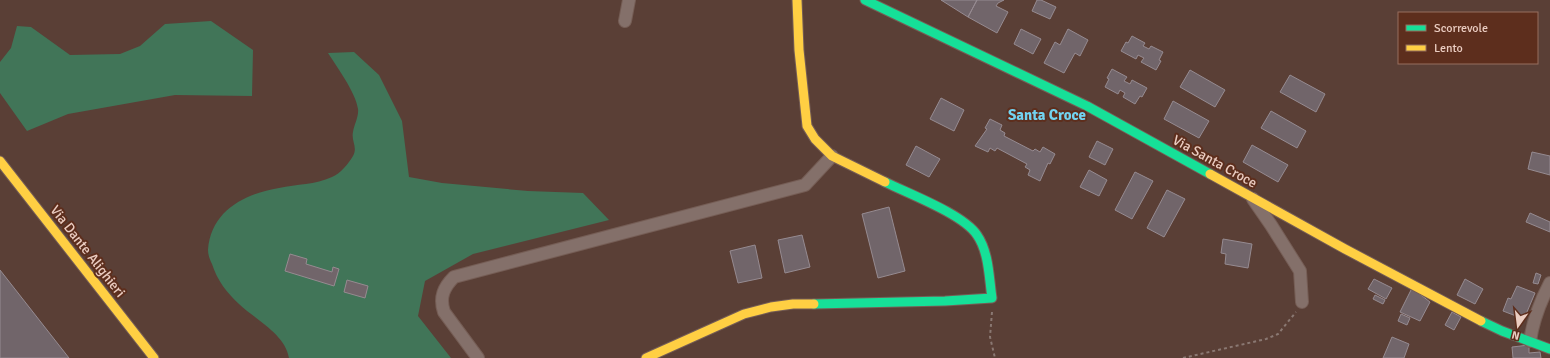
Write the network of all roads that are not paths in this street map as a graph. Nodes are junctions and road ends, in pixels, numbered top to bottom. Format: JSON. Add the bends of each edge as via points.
{"nodes":[{"id":1,"x":629,"y":0,"type":"edge"},
{"id":2,"x":796,"y":0,"type":"edge"},
{"id":3,"x":865,"y":0,"type":"edge"},
{"id":4,"x":624,"y":21,"type":"dead end"},
{"id":5,"x":832,"y":156,"type":"junction"},
{"id":6,"x":0,"y":161,"type":"edge"},
{"id":7,"x":1251,"y":197,"type":"junction"},
{"id":8,"x":1550,"y":283,"type":"edge"},
{"id":9,"x":1302,"y":302,"type":"road end"},
{"id":10,"x":1530,"y":341,"type":"junction"},
{"id":11,"x":1550,"y":349,"type":"edge"},
{"id":12,"x":154,"y":358,"type":"edge"},
{"id":13,"x":478,"y":358,"type":"edge"},
{"id":14,"x":646,"y":358,"type":"edge"}],
"edges":[{"from":1,"to":4,"type":"street"},
{"from":2,"to":5,"type":"street","via":[[808,126],[815,139]]},
{"from":3,"to":7,"type":"street","name":"Via Santa Croce","via":[[1087,106]]},
{"from":5,"to":13,"type":"street","via":[[805,185],[454,277],[446,285],[442,295],[444,312]]},
{"from":5,"to":14,"type":"street","via":[[960,218],[969,225],[978,237],[983,251],[992,298],[793,304],[771,307],[744,314]]},
{"from":6,"to":12,"type":"street","name":"Via Dante Alighieri"},
{"from":7,"to":9,"type":"street","via":[[1300,271]]},
{"from":7,"to":10,"type":"street","name":"Via Santa Croce","via":[[1466,313],[1502,331]]},
{"from":8,"to":10,"type":"street","via":[[1539,304]]},
{"from":10,"to":11,"type":"street","name":"Via Santa Croce"}]}
